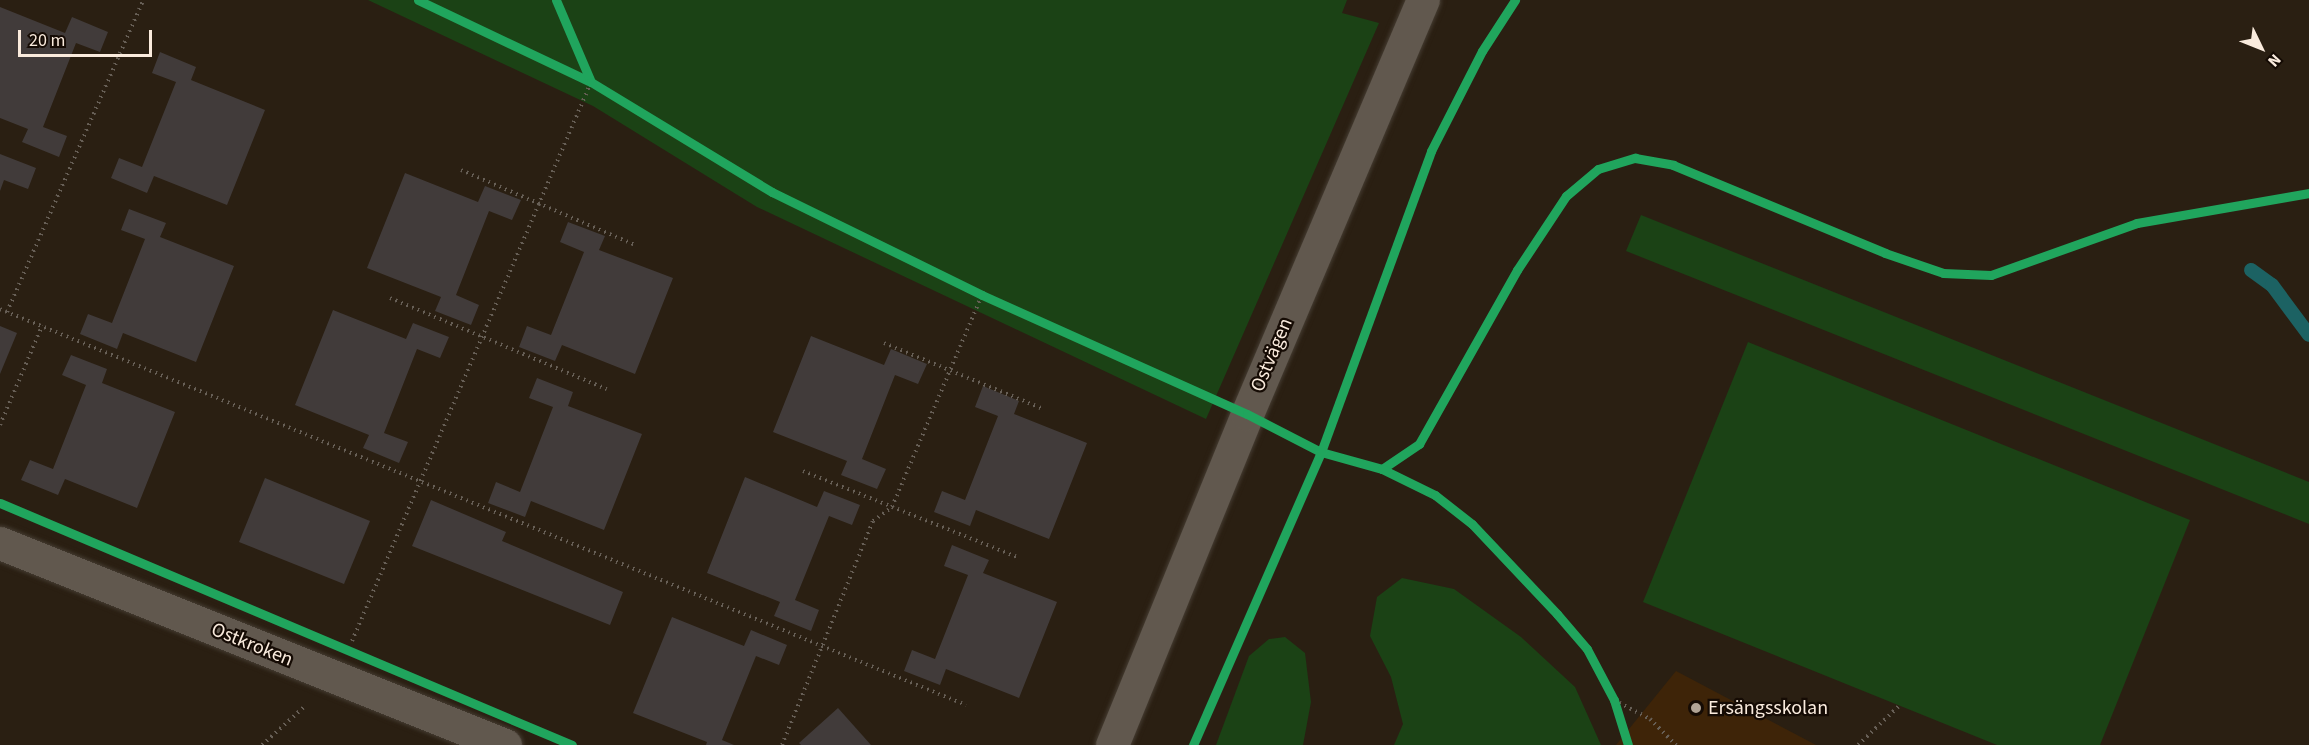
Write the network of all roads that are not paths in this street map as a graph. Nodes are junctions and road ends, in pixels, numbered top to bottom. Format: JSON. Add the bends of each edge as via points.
{"nodes":[{"id":1,"x":1423,"y":0,"type":"edge"},
{"id":2,"x":0,"y":543,"type":"edge"},
{"id":3,"x":505,"y":745,"type":"edge"},
{"id":4,"x":1112,"y":745,"type":"edge"}],
"edges":[{"from":1,"to":4,"type":"street","name":"Ostvägen"},
{"from":2,"to":3,"type":"street","name":"Ostkroken"}]}
